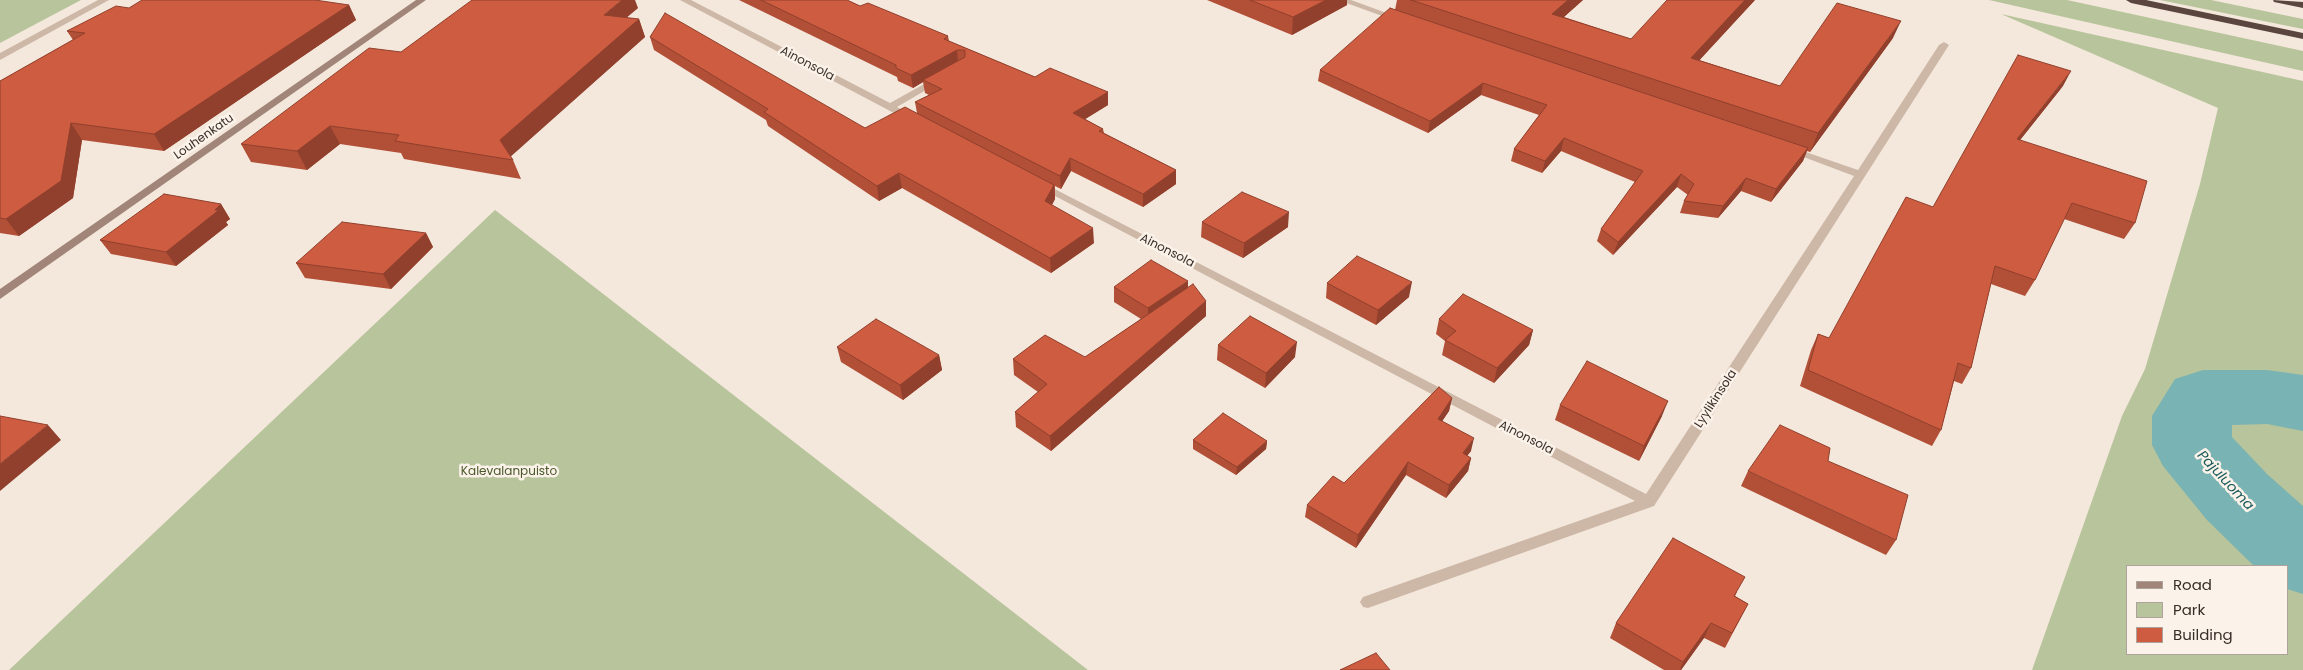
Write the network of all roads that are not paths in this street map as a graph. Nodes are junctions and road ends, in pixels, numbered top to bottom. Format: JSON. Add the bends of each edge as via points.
{"nodes":[{"id":1,"x":105,"y":0,"type":"edge"},
{"id":2,"x":422,"y":0,"type":"edge"},
{"id":3,"x":684,"y":0,"type":"edge"},
{"id":4,"x":1342,"y":0,"type":"edge"},
{"id":5,"x":2131,"y":0,"type":"edge"},
{"id":6,"x":2278,"y":0,"type":"edge"},
{"id":7,"x":2303,"y":5,"type":"edge"},
{"id":8,"x":1408,"y":22,"type":"edge"},
{"id":9,"x":2303,"y":36,"type":"edge"},
{"id":10,"x":1944,"y":45,"type":"dead end"},
{"id":11,"x":0,"y":57,"type":"edge"},
{"id":12,"x":946,"y":75,"type":"edge"},
{"id":13,"x":890,"y":107,"type":"junction"},
{"id":14,"x":926,"y":126,"type":"edge"},
{"id":15,"x":1776,"y":146,"type":"edge"},
{"id":16,"x":1860,"y":174,"type":"junction"},
{"id":17,"x":1032,"y":181,"type":"edge"},
{"id":18,"x":0,"y":295,"type":"edge"},
{"id":19,"x":1649,"y":502,"type":"junction"},
{"id":20,"x":1368,"y":602,"type":"dead end"}],
"edges":[{"from":1,"to":11,"type":"street"},
{"from":2,"to":18,"type":"street","name":"Louhenkatu"},
{"from":3,"to":13,"type":"street","name":"Ainonsola"},
{"from":4,"to":8,"type":"street"},
{"from":5,"to":9,"type":"highway"},
{"from":6,"to":7,"type":"highway"},
{"from":10,"to":16,"type":"street","name":"Lyylikinsola"},
{"from":12,"to":13,"type":"street"},
{"from":13,"to":14,"type":"street","name":"Ainonsola"},
{"from":15,"to":16,"type":"street"},
{"from":16,"to":19,"type":"street","name":"Lyylikinsola"},
{"from":17,"to":19,"type":"street","name":"Ainonsola"},
{"from":19,"to":20,"type":"street"}]}
